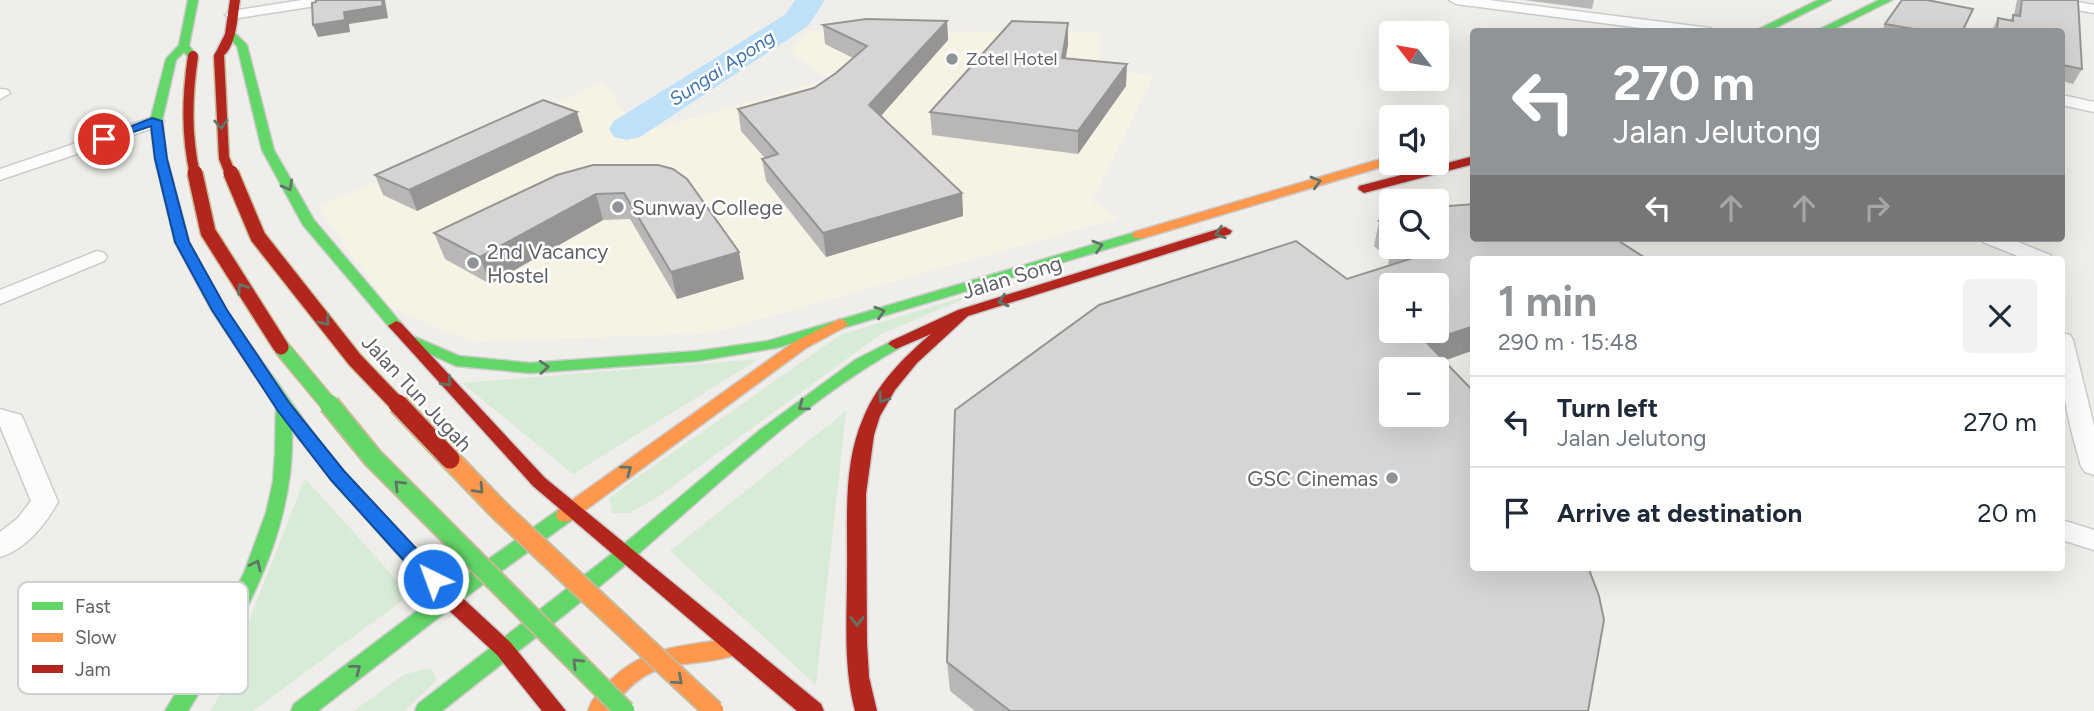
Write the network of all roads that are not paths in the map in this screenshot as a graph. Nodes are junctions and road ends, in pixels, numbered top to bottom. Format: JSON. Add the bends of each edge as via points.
{"nodes":[{"id":1,"x":193,"y":0,"type":"edge"},
{"id":2,"x":329,"y":0,"type":"edge"},
{"id":3,"x":1456,"y":0,"type":"edge"},
{"id":4,"x":1826,"y":0,"type":"edge"},
{"id":5,"x":1887,"y":0,"type":"edge"},
{"id":6,"x":2044,"y":0,"type":"edge"},
{"id":7,"x":1471,"y":1,"type":"edge"},
{"id":8,"x":234,"y":7,"type":"edge"},
{"id":9,"x":2094,"y":9,"type":"edge"},
{"id":10,"x":1679,"y":28,"type":"edge"},
{"id":11,"x":1766,"y":28,"type":"edge"},
{"id":12,"x":1828,"y":28,"type":"edge"},
{"id":13,"x":230,"y":34,"type":"junction"},
{"id":14,"x":188,"y":51,"type":"junction"},
{"id":15,"x":2065,"y":101,"type":"edge"},
{"id":16,"x":2094,"y":107,"type":"edge"},
{"id":17,"x":156,"y":121,"type":"junction"},
{"id":18,"x":1470,"y":161,"type":"edge"},
{"id":19,"x":1379,"y":164,"type":"edge"},
{"id":20,"x":0,"y":175,"type":"edge"},
{"id":21,"x":1350,"y":193,"type":"dead end"},
{"id":22,"x":1236,"y":228,"type":"dead end"},
{"id":23,"x":2000,"y":242,"type":"edge"},
{"id":24,"x":2035,"y":256,"type":"edge"},
{"id":25,"x":97,"y":257,"type":"dead end"},
{"id":26,"x":0,"y":298,"type":"edge"},
{"id":27,"x":963,"y":313,"type":"junction"},
{"id":28,"x":838,"y":325,"type":"junction"},
{"id":29,"x":407,"y":339,"type":"junction"},
{"id":30,"x":2065,"y":353,"type":"edge"},
{"id":31,"x":284,"y":407,"type":"junction"},
{"id":32,"x":0,"y":417,"type":"edge"},
{"id":33,"x":2094,"y":466,"type":"edge"},
{"id":34,"x":539,"y":482,"type":"junction"},
{"id":35,"x":534,"y":502,"type":"dead end"},
{"id":36,"x":571,"y":510,"type":"junction"},
{"id":37,"x":527,"y":517,"type":"dead end"},
{"id":38,"x":2065,"y":531,"type":"edge"},
{"id":39,"x":2094,"y":540,"type":"edge"},
{"id":40,"x":0,"y":547,"type":"edge"},
{"id":41,"x":625,"y":554,"type":"junction"},
{"id":42,"x":416,"y":561,"type":"junction"},
{"id":43,"x":248,"y":583,"type":"edge"},
{"id":44,"x":449,"y":598,"type":"junction"},
{"id":45,"x":735,"y":647,"type":"junction"},
{"id":46,"x":503,"y":649,"type":"junction"},
{"id":47,"x":187,"y":694,"type":"edge"},
{"id":48,"x":176,"y":711,"type":"edge"},
{"id":49,"x":302,"y":711,"type":"edge"},
{"id":50,"x":426,"y":711,"type":"edge"},
{"id":51,"x":555,"y":711,"type":"edge"},
{"id":52,"x":599,"y":711,"type":"edge"},
{"id":53,"x":625,"y":711,"type":"edge"},
{"id":54,"x":714,"y":711,"type":"edge"},
{"id":55,"x":813,"y":711,"type":"edge"},
{"id":56,"x":866,"y":711,"type":"edge"}],
"edges":[{"from":1,"to":14,"type":"main road"},
{"from":2,"to":8,"type":"street"},
{"from":3,"to":7,"type":"street"},
{"from":4,"to":11,"type":"main road"},
{"from":5,"to":12,"type":"main road"},
{"from":6,"to":9,"type":"street"},
{"from":7,"to":10,"type":"street"},
{"from":8,"to":13,"type":"main road","name":"Jalan Tun Jugah"},
{"from":13,"to":29,"type":"main road","name":"Jalan Tun Jugah","one_way":true,"via":[[242,45],[268,150],[308,222]]},
{"from":13,"to":54,"type":"main road","name":"Jalan Tun Jugah","one_way":true,"bridge":true,"via":[[219,56],[224,158],[258,237],[355,360],[461,470]]},
{"from":14,"to":17,"type":"main road","via":[[170,59]]},
{"from":53,"to":14,"type":"main road","one_way":true,"bridge":true,"via":[[373,458],[281,349],[208,232],[188,145]]},
{"from":15,"to":16,"type":"street"},
{"from":17,"to":20,"type":"street"},
{"from":17,"to":31,"type":"main road","via":[[182,242],[219,310]]},
{"from":18,"to":21,"type":"main road"},
{"from":28,"to":19,"type":"main road","name":"Jalan Song","one_way":true},
{"from":22,"to":27,"type":"main road","name":"Jalan Song","one_way":true},
{"from":23,"to":24,"type":"street"},
{"from":25,"to":26,"type":"street"},
{"from":27,"to":41,"type":"main road","name":"Jalan Song","one_way":true,"via":[[861,363],[766,434]]},
{"from":27,"to":56,"type":"main road","one_way":true,"via":[[888,391],[872,415],[863,448],[858,484],[857,656]]},
{"from":29,"to":28,"type":"main road","one_way":true,"via":[[456,361],[530,368],[698,356],[770,345]]},
{"from":36,"to":28,"type":"main road","name":"Jalan Song","one_way":true,"via":[[800,345]]},
{"from":29,"to":34,"type":"main road","name":"Jalan Tun Jugah","one_way":true},
{"from":30,"to":33,"type":"street"},
{"from":31,"to":42,"type":"main road","via":[[338,476]]},
{"from":43,"to":31,"type":"main road","one_way":true,"via":[[265,547],[282,483]]},
{"from":32,"to":40,"type":"street","via":[[12,421],[45,502],[27,526]]},
{"from":34,"to":35,"type":"main road"},
{"from":34,"to":36,"type":"main road","name":"Jalan Tun Jugah"},
{"from":36,"to":41,"type":"main road","name":"Jalan Tun Jugah"},
{"from":36,"to":44,"type":"main road","name":"Jalan Song"},
{"from":37,"to":42,"type":"main road","via":[[489,551],[447,565]]},
{"from":38,"to":39,"type":"street"},
{"from":41,"to":45,"type":"main road","name":"Jalan Tun Jugah"},
{"from":41,"to":46,"type":"main road","name":"Jalan Song"},
{"from":42,"to":44,"type":"main road"},
{"from":44,"to":46,"type":"main road"},
{"from":49,"to":44,"type":"main road","name":"Jalan Song","one_way":true},
{"from":45,"to":52,"type":"main road","via":[[656,659],[628,675]]},
{"from":45,"to":55,"type":"main road","name":"Jalan Tun Jugah"},
{"from":46,"to":50,"type":"main road","name":"Jalan Song"},
{"from":46,"to":51,"type":"main road"},
{"from":48,"to":47,"type":"main road","one_way":true}]}
